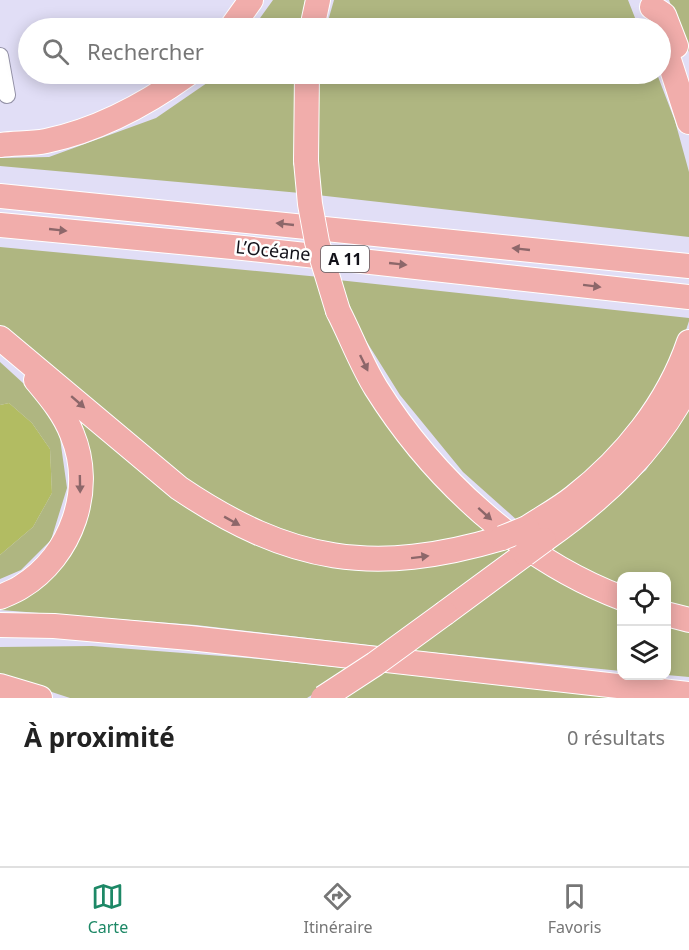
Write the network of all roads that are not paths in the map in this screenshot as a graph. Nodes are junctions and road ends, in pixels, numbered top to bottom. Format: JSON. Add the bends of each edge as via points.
{"nodes":[{"id":1,"x":251,"y":0,"type":"edge"},
{"id":2,"x":318,"y":0,"type":"edge"},
{"id":3,"x":238,"y":18,"type":"edge"},
{"id":4,"x":314,"y":18,"type":"edge"},
{"id":5,"x":671,"y":33,"type":"edge"},
{"id":6,"x":0,"y":56,"type":"edge"},
{"id":7,"x":671,"y":66,"type":"edge"},
{"id":8,"x":689,"y":79,"type":"edge"},
{"id":9,"x":174,"y":84,"type":"edge"},
{"id":10,"x":307,"y":84,"type":"edge"},
{"id":11,"x":7,"y":95,"type":"dead end"},
{"id":12,"x":689,"y":122,"type":"edge"},
{"id":13,"x":0,"y":145,"type":"edge"},
{"id":14,"x":0,"y":196,"type":"edge"},
{"id":15,"x":0,"y":225,"type":"edge"},
{"id":16,"x":689,"y":262,"type":"edge"},
{"id":17,"x":663,"y":263,"type":"junction"},
{"id":18,"x":689,"y":266,"type":"edge"},
{"id":19,"x":689,"y":297,"type":"edge"},
{"id":20,"x":0,"y":339,"type":"edge"},
{"id":21,"x":688,"y":345,"type":"edge"},
{"id":22,"x":0,"y":349,"type":"edge"},
{"id":23,"x":689,"y":384,"type":"edge"},
{"id":24,"x":532,"y":541,"type":"junction"},
{"id":25,"x":617,"y":596,"type":"edge"},
{"id":26,"x":0,"y":597,"type":"edge"},
{"id":27,"x":671,"y":615,"type":"edge"},
{"id":28,"x":689,"y":620,"type":"edge"},
{"id":29,"x":0,"y":625,"type":"edge"},
{"id":30,"x":0,"y":634,"type":"edge"},
{"id":31,"x":190,"y":638,"type":"junction"},
{"id":32,"x":0,"y":686,"type":"edge"},
{"id":33,"x":689,"y":694,"type":"edge"},
{"id":34,"x":40,"y":698,"type":"edge"},
{"id":35,"x":323,"y":698,"type":"edge"}],
"edges":[{"from":1,"to":3,"type":"highway"},
{"from":2,"to":4,"type":"highway"},
{"from":5,"to":8,"type":"highway"},
{"from":6,"to":11,"type":"lane"},
{"from":7,"to":12,"type":"highway"},
{"from":9,"to":13,"type":"highway","via":[[128,113],[91,128],[45,141]]},
{"from":10,"to":25,"type":"highway","one_way":true,"bridge":true,"via":[[306,162],[317,242],[338,311],[376,387],[413,439],[488,517],[528,549]]},
{"from":17,"to":14,"type":"highway","name":"L’Océane","number":"A 11","one_way":true},
{"from":15,"to":19,"type":"highway","name":"L’Océane","number":"A 11","one_way":true},
{"from":16,"to":17,"type":"highway"},
{"from":17,"to":18,"type":"highway","name":"L’Océane","number":"A 11"},
{"from":20,"to":24,"type":"highway","one_way":true,"bridge":true,"via":[[179,488],[258,534],[296,548],[383,560],[436,555],[502,538]]},
{"from":21,"to":24,"type":"highway","via":[[657,408],[637,435]]},
{"from":22,"to":26,"type":"highway","one_way":true,"via":[[36,381],[65,419],[77,451],[81,483],[78,510],[62,547],[51,562],[21,587]]},
{"from":23,"to":24,"type":"highway","via":[[661,431],[634,464],[581,513]]},
{"from":24,"to":35,"type":"highway","bridge":true,"via":[[445,613]]},
{"from":27,"to":28,"type":"highway"},
{"from":29,"to":31,"type":"highway"},
{"from":30,"to":31,"type":"highway"},
{"from":31,"to":33,"type":"highway"},
{"from":32,"to":34,"type":"highway"}]}
